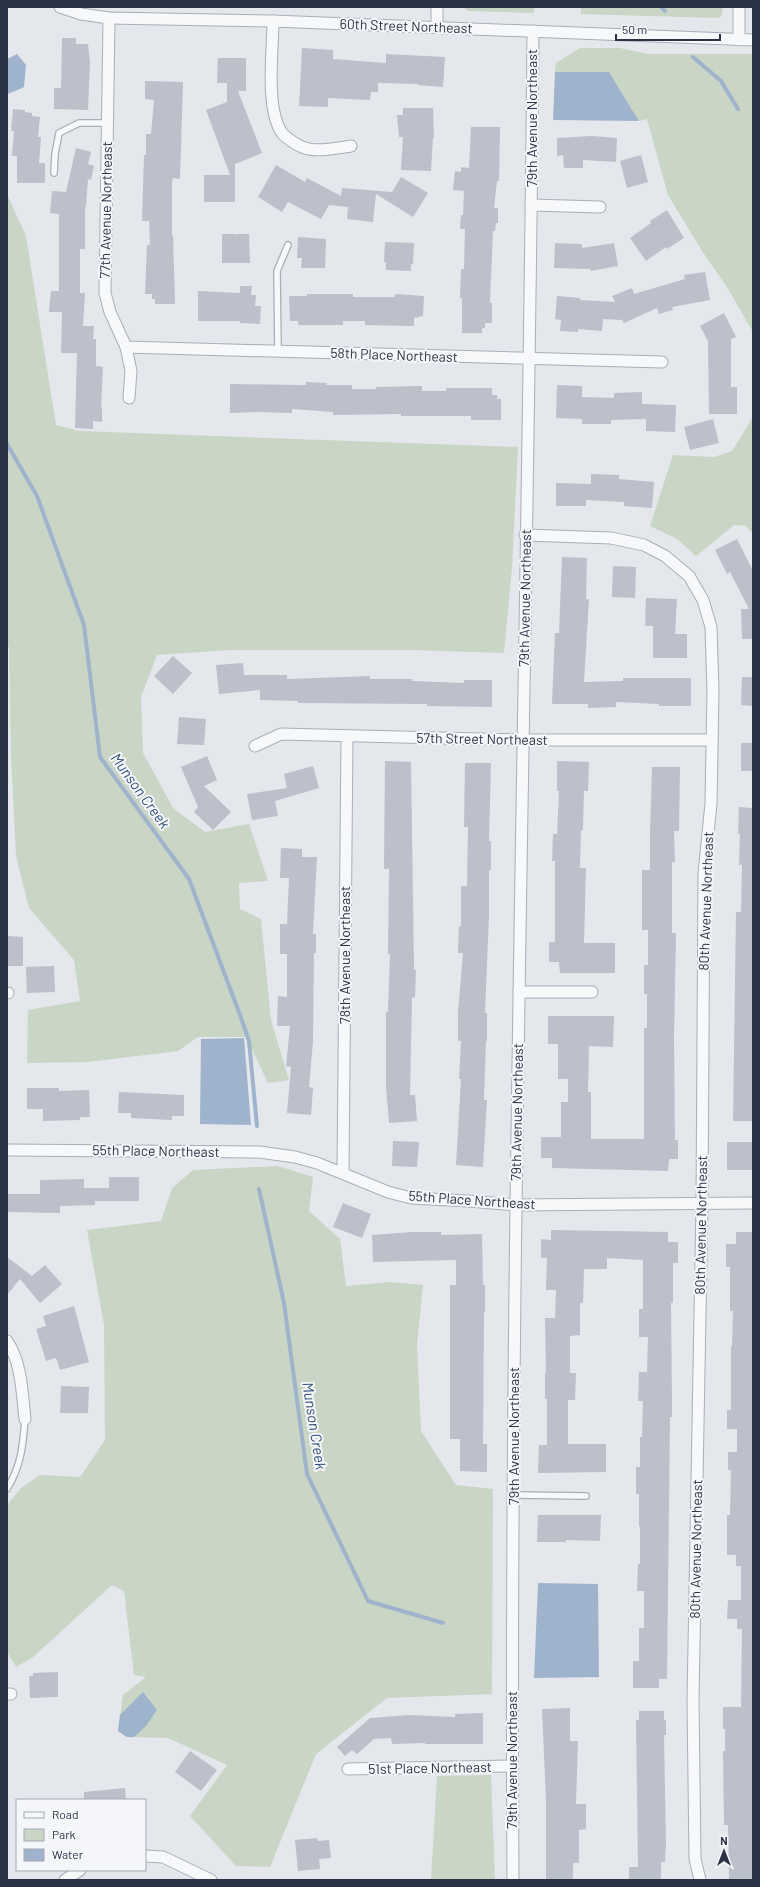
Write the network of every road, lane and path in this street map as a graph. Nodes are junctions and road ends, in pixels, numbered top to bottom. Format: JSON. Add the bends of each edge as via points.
{"nodes":[{"id":1,"x":60,"y":7,"type":"edge"},
{"id":2,"x":436,"y":7,"type":"edge"},
{"id":3,"x":739,"y":7,"type":"edge"},
{"id":4,"x":109,"y":18,"type":"junction"},
{"id":5,"x":273,"y":20,"type":"junction"},
{"id":6,"x":437,"y":27,"type":"junction"},
{"id":7,"x":533,"y":31,"type":"junction"},
{"id":8,"x":739,"y":40,"type":"junction"},
{"id":9,"x":753,"y":40,"type":"edge"},
{"id":10,"x":108,"y":123,"type":"junction"},
{"id":11,"x":351,"y":146,"type":"dead end"},
{"id":12,"x":54,"y":173,"type":"dead end"},
{"id":13,"x":531,"y":205,"type":"junction"},
{"id":14,"x":600,"y":207,"type":"dead end"},
{"id":15,"x":288,"y":245,"type":"dead end"},
{"id":16,"x":126,"y":347,"type":"junction"},
{"id":17,"x":278,"y":351,"type":"junction"},
{"id":18,"x":529,"y":359,"type":"junction"},
{"id":19,"x":662,"y":362,"type":"dead end"},
{"id":20,"x":129,"y":398,"type":"dead end"},
{"id":21,"x":525,"y":535,"type":"junction"},
{"id":22,"x":347,"y":736,"type":"junction"},
{"id":23,"x":524,"y":740,"type":"junction"},
{"id":24,"x":712,"y":740,"type":"junction"},
{"id":25,"x":255,"y":746,"type":"dead end"},
{"id":26,"x":519,"y":992,"type":"junction"},
{"id":27,"x":592,"y":992,"type":"dead end"},
{"id":28,"x":7,"y":1150,"type":"edge"},
{"id":29,"x":343,"y":1173,"type":"junction"},
{"id":30,"x":753,"y":1203,"type":"edge"},
{"id":31,"x":702,"y":1204,"type":"junction"},
{"id":32,"x":515,"y":1205,"type":"junction"},
{"id":33,"x":7,"y":1341,"type":"edge"},
{"id":34,"x":25,"y":1420,"type":"joint"},
{"id":35,"x":7,"y":1489,"type":"edge"},
{"id":36,"x":514,"y":1495,"type":"junction"},
{"id":37,"x":586,"y":1496,"type":"dead end"},
{"id":38,"x":512,"y":1766,"type":"junction"},
{"id":39,"x":348,"y":1769,"type":"dead end"},
{"id":40,"x":146,"y":1856,"type":"edge"},
{"id":41,"x":78,"y":1871,"type":"edge"},
{"id":42,"x":65,"y":1880,"type":"edge"},
{"id":43,"x":211,"y":1880,"type":"edge"},
{"id":44,"x":512,"y":1880,"type":"edge"},
{"id":45,"x":700,"y":1880,"type":"edge"}],
"edges":[{"from":1,"to":4,"type":"street","name":"60th Street Northeast","via":[[81,14]]},
{"from":2,"to":6,"type":"street"},
{"from":3,"to":8,"type":"street"},
{"from":4,"to":5,"type":"street","name":"60th Street Northeast"},
{"from":4,"to":10,"type":"street","name":"77th Avenue Northeast"},
{"from":5,"to":6,"type":"street","name":"60th Street Northeast"},
{"from":5,"to":11,"type":"street","via":[[271,62],[275,118],[283,134],[303,148]]},
{"from":6,"to":7,"type":"street","name":"60th Street Northeast"},
{"from":7,"to":8,"type":"street","name":"60th Street Northeast"},
{"from":7,"to":13,"type":"street","name":"79th Avenue Northeast"},
{"from":8,"to":9,"type":"street","name":"60th Street Northeast"},
{"from":10,"to":12,"type":"lane","via":[[79,123],[59,133]]},
{"from":10,"to":16,"type":"street","name":"77th Avenue Northeast","via":[[105,293],[110,312]]},
{"from":13,"to":14,"type":"street","name":"79th Avenue Northeast"},
{"from":13,"to":18,"type":"street","name":"79th Avenue Northeast"},
{"from":15,"to":17,"type":"lane","via":[[276,271]]},
{"from":16,"to":17,"type":"street","name":"58th Place Northeast"},
{"from":16,"to":20,"type":"street","name":"77th Avenue Northeast","via":[[131,371]]},
{"from":17,"to":18,"type":"street","name":"58th Place Northeast"},
{"from":18,"to":19,"type":"street","name":"58th Place Northeast"},
{"from":18,"to":21,"type":"street","name":"79th Avenue Northeast"},
{"from":21,"to":23,"type":"street","name":"79th Avenue Northeast"},
{"from":21,"to":24,"type":"street","name":"80th Avenue Northeast","via":[[627,540],[665,556],[689,576],[703,600],[711,627]]},
{"from":22,"to":23,"type":"street","name":"57th Street Northeast"},
{"from":22,"to":25,"type":"street","name":"57th Street Northeast","via":[[281,734]]},
{"from":22,"to":29,"type":"street","name":"78th Avenue Northeast"},
{"from":23,"to":24,"type":"street","name":"57th Street Northeast"},
{"from":23,"to":26,"type":"street","name":"79th Avenue Northeast"},
{"from":24,"to":31,"type":"street","name":"80th Avenue Northeast","via":[[711,804],[704,873]]},
{"from":26,"to":27,"type":"street"},
{"from":26,"to":32,"type":"street","name":"79th Avenue Northeast"},
{"from":28,"to":29,"type":"street","name":"55th Place Northeast","via":[[259,1152],[295,1157]]},
{"from":29,"to":32,"type":"street","name":"55th Place Northeast","via":[[388,1192],[411,1198]]},
{"from":30,"to":31,"type":"street","name":"55th Place Northeast"},
{"from":31,"to":32,"type":"street","name":"55th Place Northeast"},
{"from":31,"to":45,"type":"street","name":"80th Avenue Northeast","via":[[693,1701],[695,1859]]},
{"from":32,"to":36,"type":"street","name":"79th Avenue Northeast"},
{"from":33,"to":34,"type":"street","via":[[13,1350],[20,1379]]},
{"from":34,"to":35,"type":"lane","via":[[23,1445],[16,1474]]},
{"from":36,"to":37,"type":"lane"},
{"from":36,"to":38,"type":"street","name":"79th Avenue Northeast"},
{"from":38,"to":39,"type":"street","name":"51st Place Northeast"},
{"from":38,"to":44,"type":"street","name":"79th Avenue Northeast"},
{"from":40,"to":43,"type":"street","via":[[163,1857]]},
{"from":41,"to":42,"type":"street"}]}
